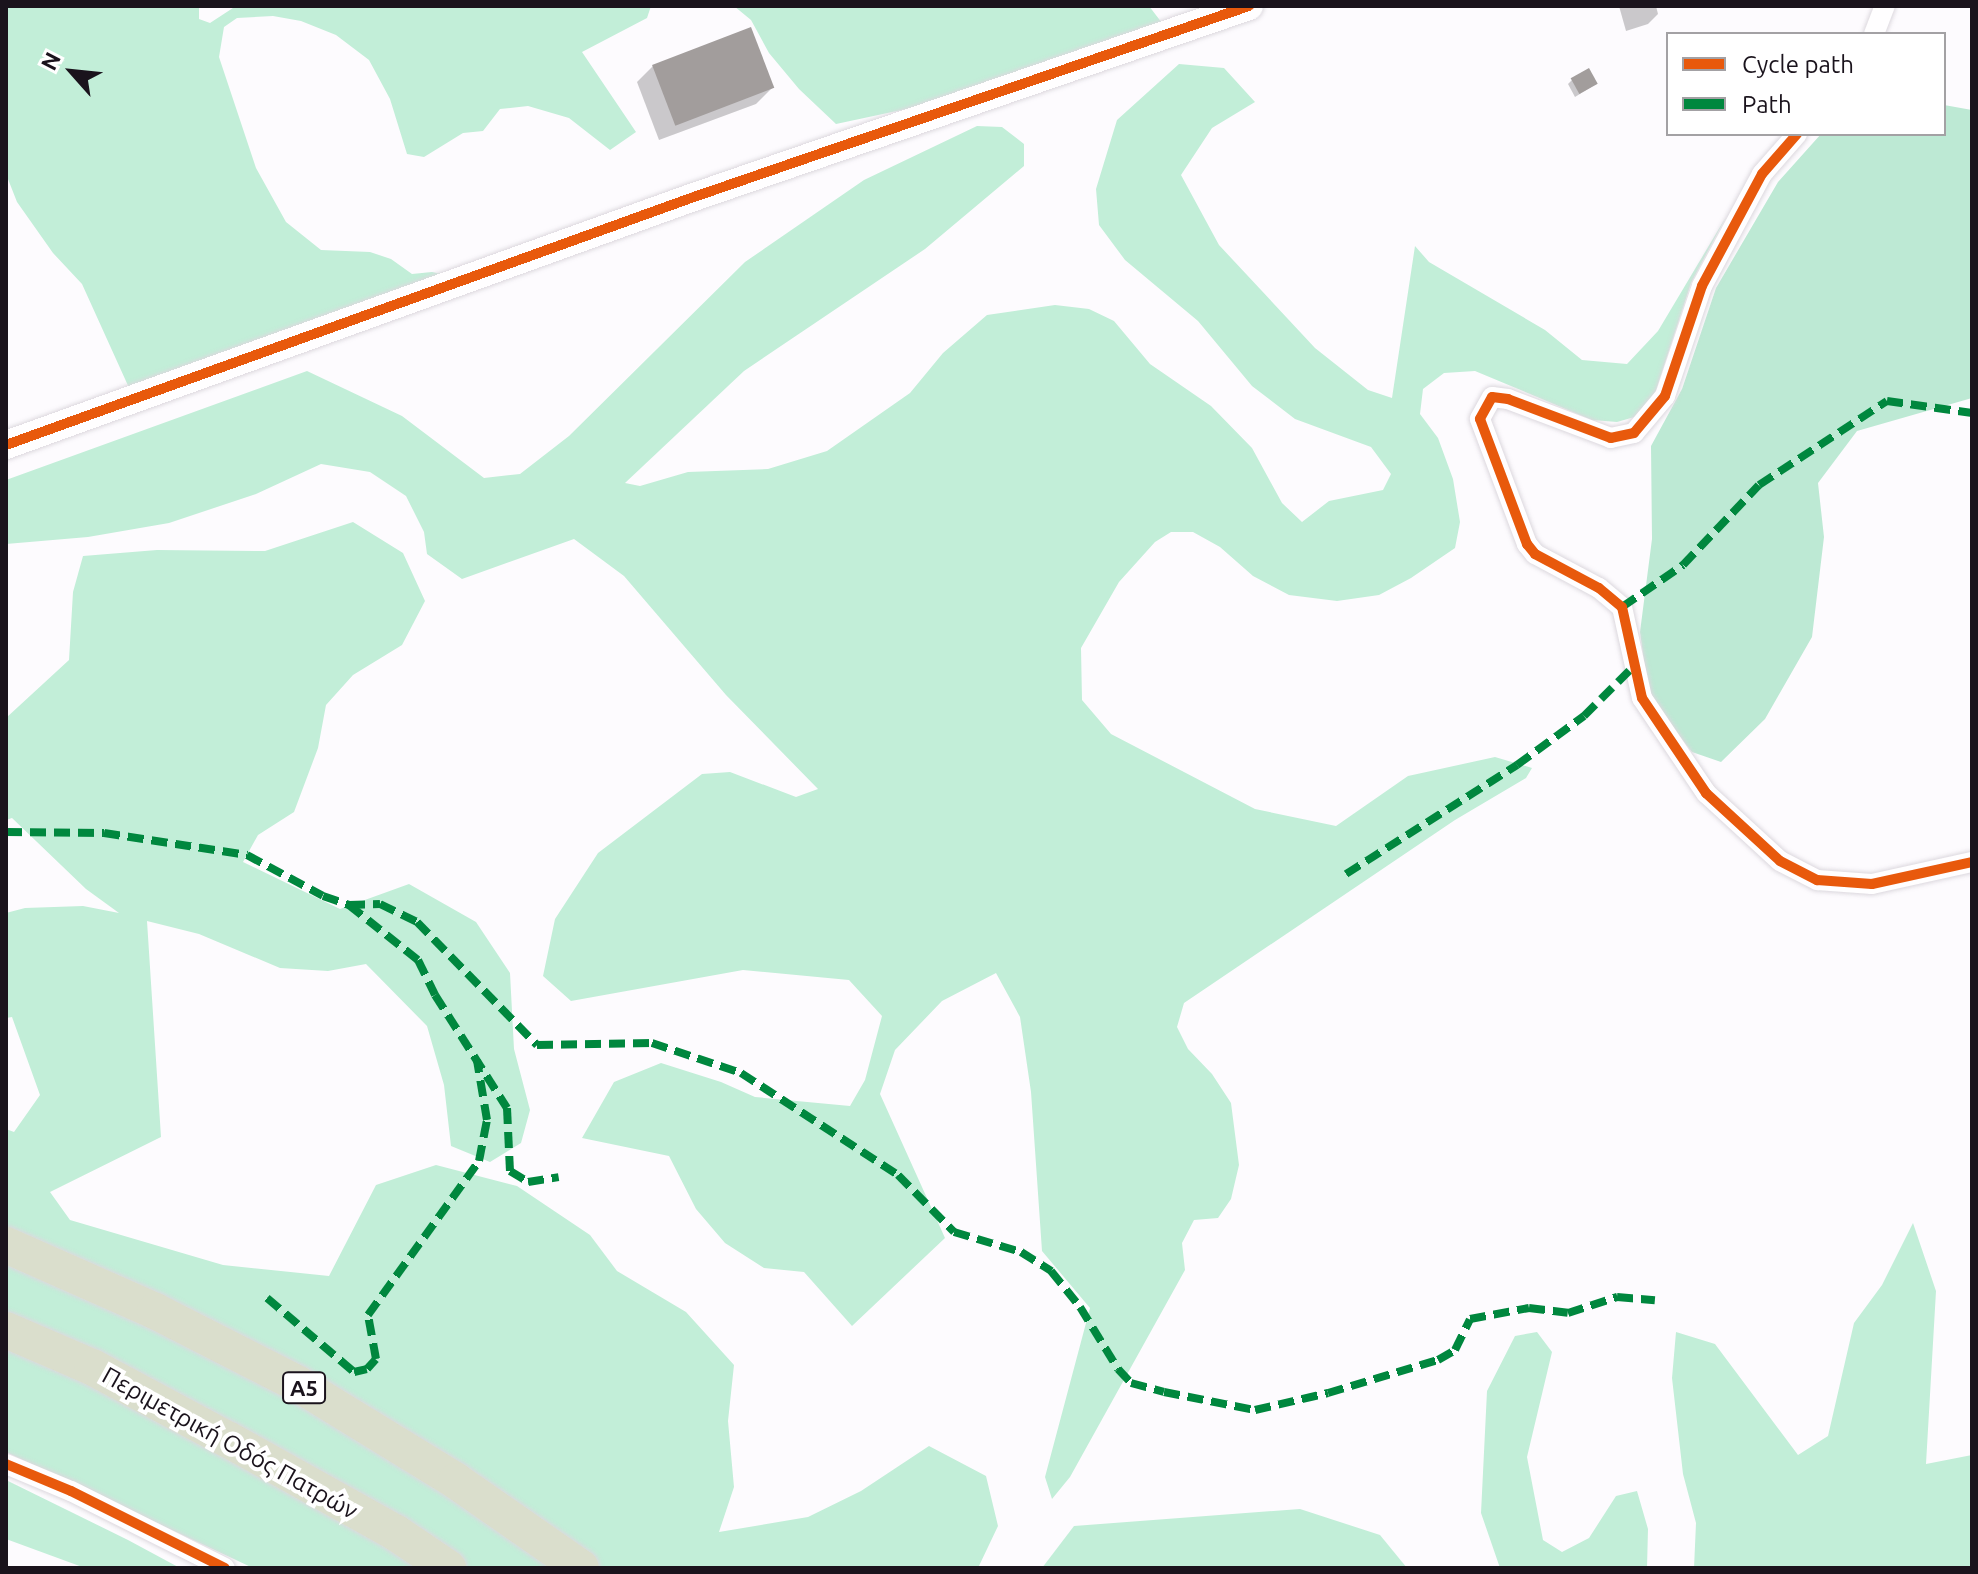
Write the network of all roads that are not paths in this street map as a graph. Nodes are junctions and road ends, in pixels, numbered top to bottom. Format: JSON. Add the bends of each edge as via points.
{"nodes":[{"id":1,"x":1249,"y":6,"type":"edge"},
{"id":2,"x":1885,"y":6,"type":"edge"},
{"id":3,"x":1875,"y":32,"type":"edge"},
{"id":4,"x":1795,"y":136,"type":"edge"},
{"id":5,"x":6,"y":445,"type":"edge"},
{"id":6,"x":1972,"y":862,"type":"edge"},
{"id":7,"x":6,"y":1245,"type":"edge"},
{"id":8,"x":6,"y":1330,"type":"edge"},
{"id":9,"x":6,"y":1464,"type":"edge"},
{"id":10,"x":225,"y":1568,"type":"edge"},
{"id":11,"x":448,"y":1568,"type":"edge"},
{"id":12,"x":581,"y":1568,"type":"edge"}],
"edges":[{"from":1,"to":5,"type":"street","via":[[691,198]]},
{"from":2,"to":3,"type":"street"},
{"from":4,"to":6,"type":"street","via":[[1762,174],[1702,286],[1665,396],[1634,433],[1611,438],[1492,397],[1480,419],[1527,544],[1622,607],[1642,698],[1706,793],[1780,861],[1817,880],[1872,884]]},
{"from":7,"to":12,"type":"highway","number":"Α5","via":[[155,1311],[298,1384],[469,1489]]},
{"from":8,"to":11,"type":"highway","name":"Περιμετρική Οδός Πατρών","via":[[92,1367],[229,1440]]},
{"from":9,"to":10,"type":"street"}]}
